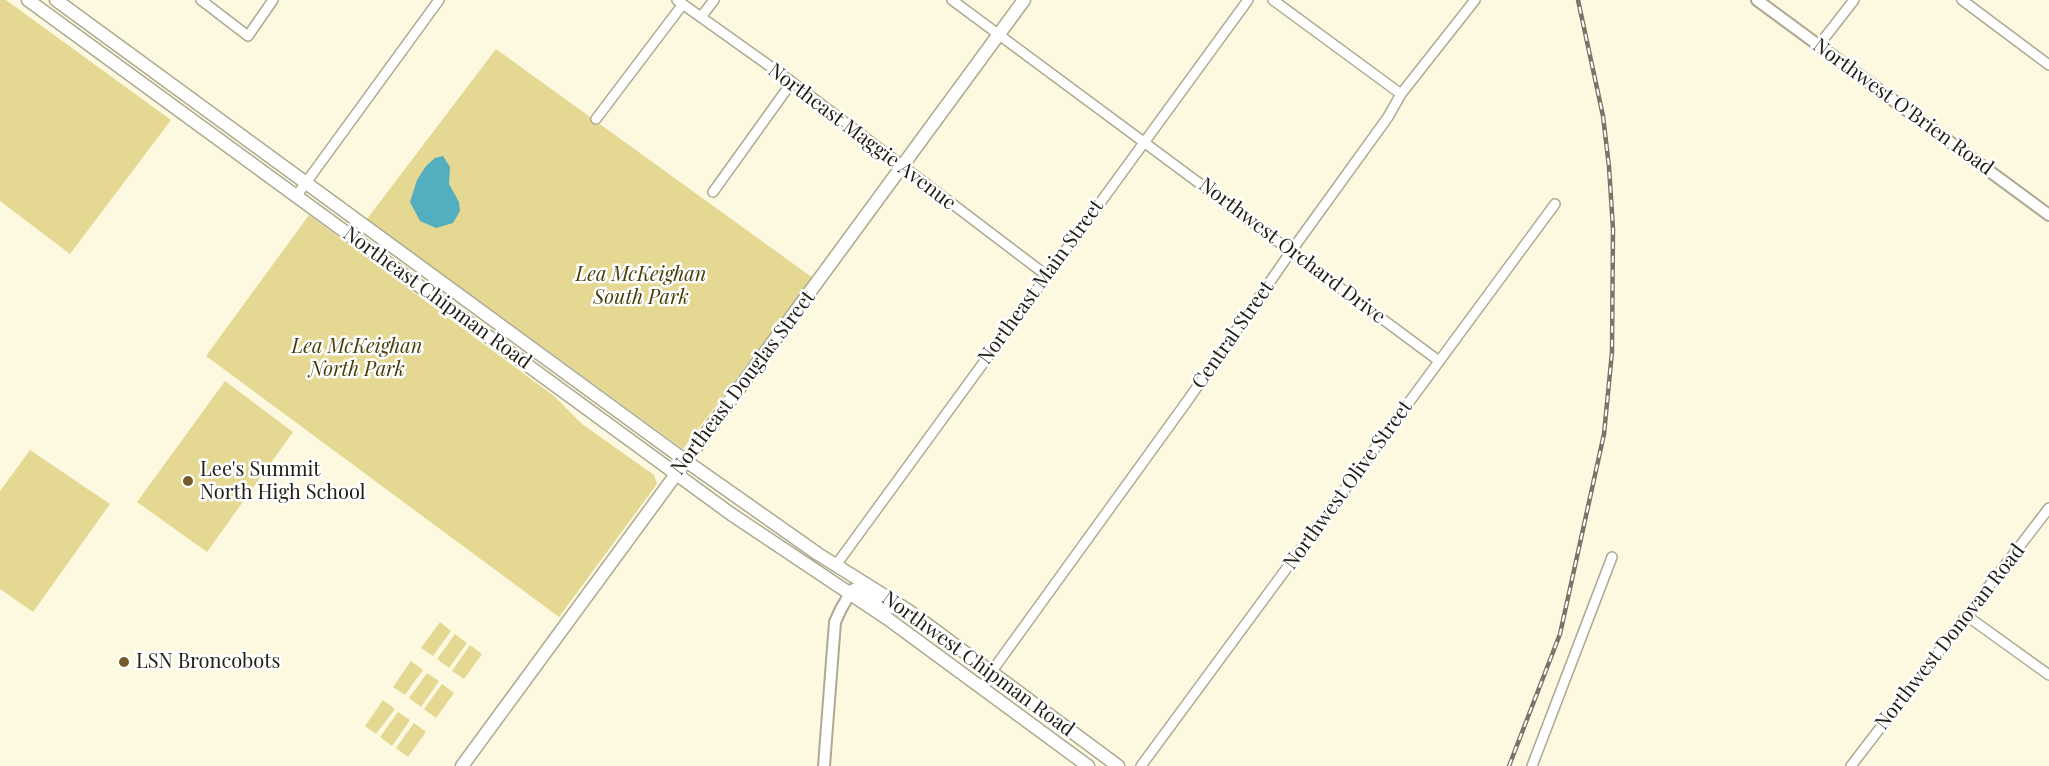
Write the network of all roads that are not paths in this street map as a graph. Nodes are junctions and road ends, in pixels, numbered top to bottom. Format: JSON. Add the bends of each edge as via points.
{"nodes":[{"id":1,"x":28,"y":0,"type":"edge"},
{"id":2,"x":56,"y":0,"type":"edge"},
{"id":3,"x":201,"y":0,"type":"edge"},
{"id":4,"x":273,"y":0,"type":"edge"},
{"id":5,"x":439,"y":0,"type":"edge"},
{"id":6,"x":714,"y":0,"type":"edge"},
{"id":7,"x":952,"y":0,"type":"edge"},
{"id":8,"x":1024,"y":0,"type":"edge"},
{"id":9,"x":1248,"y":0,"type":"edge"},
{"id":10,"x":1273,"y":0,"type":"edge"},
{"id":11,"x":1475,"y":0,"type":"edge"},
{"id":12,"x":1757,"y":0,"type":"edge"},
{"id":13,"x":1854,"y":0,"type":"edge"},
{"id":14,"x":1962,"y":0,"type":"edge"},
{"id":15,"x":680,"y":2,"type":"edge"},
{"id":16,"x":701,"y":17,"type":"junction"},
{"id":17,"x":999,"y":35,"type":"junction"},
{"id":18,"x":1819,"y":45,"type":"junction"},
{"id":19,"x":2049,"y":65,"type":"edge"},
{"id":20,"x":792,"y":82,"type":"junction"},
{"id":21,"x":1401,"y":94,"type":"junction"},
{"id":22,"x":596,"y":119,"type":"dead end"},
{"id":23,"x":1144,"y":141,"type":"junction"},
{"id":24,"x":902,"y":167,"type":"junction"},
{"id":25,"x":306,"y":182,"type":"junction"},
{"id":26,"x":713,"y":192,"type":"dead end"},
{"id":27,"x":297,"y":195,"type":"junction"},
{"id":28,"x":1555,"y":204,"type":"dead end"},
{"id":29,"x":2049,"y":215,"type":"edge"},
{"id":30,"x":1292,"y":250,"type":"junction"},
{"id":31,"x":1046,"y":275,"type":"junction"},
{"id":32,"x":1439,"y":361,"type":"junction"},
{"id":33,"x":686,"y":461,"type":"junction"},
{"id":34,"x":676,"y":474,"type":"junction"},
{"id":35,"x":2049,"y":508,"type":"edge"},
{"id":36,"x":1612,"y":557,"type":"dead end"},
{"id":37,"x":836,"y":565,"type":"junction"},
{"id":38,"x":849,"y":595,"type":"junction"},
{"id":39,"x":909,"y":611,"type":"junction"},
{"id":40,"x":1967,"y":616,"type":"junction"},
{"id":41,"x":992,"y":671,"type":"junction"},
{"id":42,"x":2049,"y":675,"type":"edge"},
{"id":43,"x":462,"y":766,"type":"edge"},
{"id":44,"x":824,"y":766,"type":"edge"},
{"id":45,"x":1088,"y":766,"type":"edge"},
{"id":46,"x":1118,"y":766,"type":"edge"},
{"id":47,"x":1142,"y":766,"type":"edge"},
{"id":48,"x":1532,"y":766,"type":"edge"},
{"id":49,"x":1851,"y":766,"type":"edge"}],
"edges":[{"from":1,"to":27,"type":"main road","name":"Northeast Chipman Road"},
{"from":2,"to":25,"type":"main road","name":"Northeast Chipman Road"},
{"from":3,"to":4,"type":"street","via":[[248,36]]},
{"from":5,"to":25,"type":"street"},
{"from":6,"to":16,"type":"street"},
{"from":7,"to":17,"type":"street","name":"Northwest Orchard Drive"},
{"from":8,"to":17,"type":"main road","name":"Northeast Douglas Street"},
{"from":9,"to":23,"type":"street","name":"Northeast Main Street"},
{"from":10,"to":21,"type":"street"},
{"from":11,"to":21,"type":"street","name":"Central Street"},
{"from":12,"to":18,"type":"street","name":"Northwest O'Brien Road"},
{"from":13,"to":18,"type":"street"},
{"from":14,"to":19,"type":"street"},
{"from":15,"to":16,"type":"street","name":"Northeast Maggie Avenue"},
{"from":15,"to":22,"type":"street"},
{"from":16,"to":20,"type":"street","name":"Northeast Maggie Avenue"},
{"from":17,"to":23,"type":"street","name":"Northwest Orchard Drive"},
{"from":17,"to":24,"type":"main road","name":"Northeast Douglas Street"},
{"from":18,"to":29,"type":"street","name":"Northwest O'Brien Road"},
{"from":20,"to":24,"type":"street","name":"Northeast Maggie Avenue"},
{"from":20,"to":26,"type":"street"},
{"from":21,"to":30,"type":"street","name":"Central Street"},
{"from":23,"to":30,"type":"street","name":"Northwest Orchard Drive"},
{"from":23,"to":31,"type":"street","name":"Northeast Main Street"},
{"from":24,"to":31,"type":"street","name":"Northeast Maggie Avenue"},
{"from":24,"to":33,"type":"main road","name":"Northeast Douglas Street"},
{"from":25,"to":27,"type":"street"},
{"from":25,"to":33,"type":"main road","name":"Northeast Chipman Road"},
{"from":27,"to":34,"type":"main road","name":"Northeast Chipman Road"},
{"from":28,"to":32,"type":"street","name":"Northwest Olive Street"},
{"from":30,"to":32,"type":"street","name":"Northwest Orchard Drive"},
{"from":30,"to":41,"type":"street","name":"Central Street"},
{"from":31,"to":37,"type":"street","name":"Northeast Main Street"},
{"from":32,"to":47,"type":"street","name":"Northwest Olive Street"},
{"from":33,"to":34,"type":"main road","name":"Northeast Douglas Street"},
{"from":33,"to":37,"type":"main road","name":"Northeast Chipman Road"},
{"from":34,"to":38,"type":"main road","name":"Northeast Chipman Road"},
{"from":34,"to":43,"type":"main road","name":"Northeast Douglas Street"},
{"from":35,"to":40,"type":"street","name":"Northwest Donovan Road"},
{"from":36,"to":48,"type":"street"},
{"from":37,"to":39,"type":"main road","name":"Northwest Chipman Road"},
{"from":38,"to":39,"type":"street","via":[[856,588],[891,608]]},
{"from":38,"to":44,"type":"street","via":[[835,622]]},
{"from":38,"to":45,"type":"main road","name":"Northwest Chipman Road"},
{"from":39,"to":41,"type":"main road","name":"Northwest Chipman Road"},
{"from":40,"to":42,"type":"street"},
{"from":40,"to":49,"type":"street","name":"Northwest Donovan Road"},
{"from":41,"to":46,"type":"main road","name":"Northwest Chipman Road"}]}
